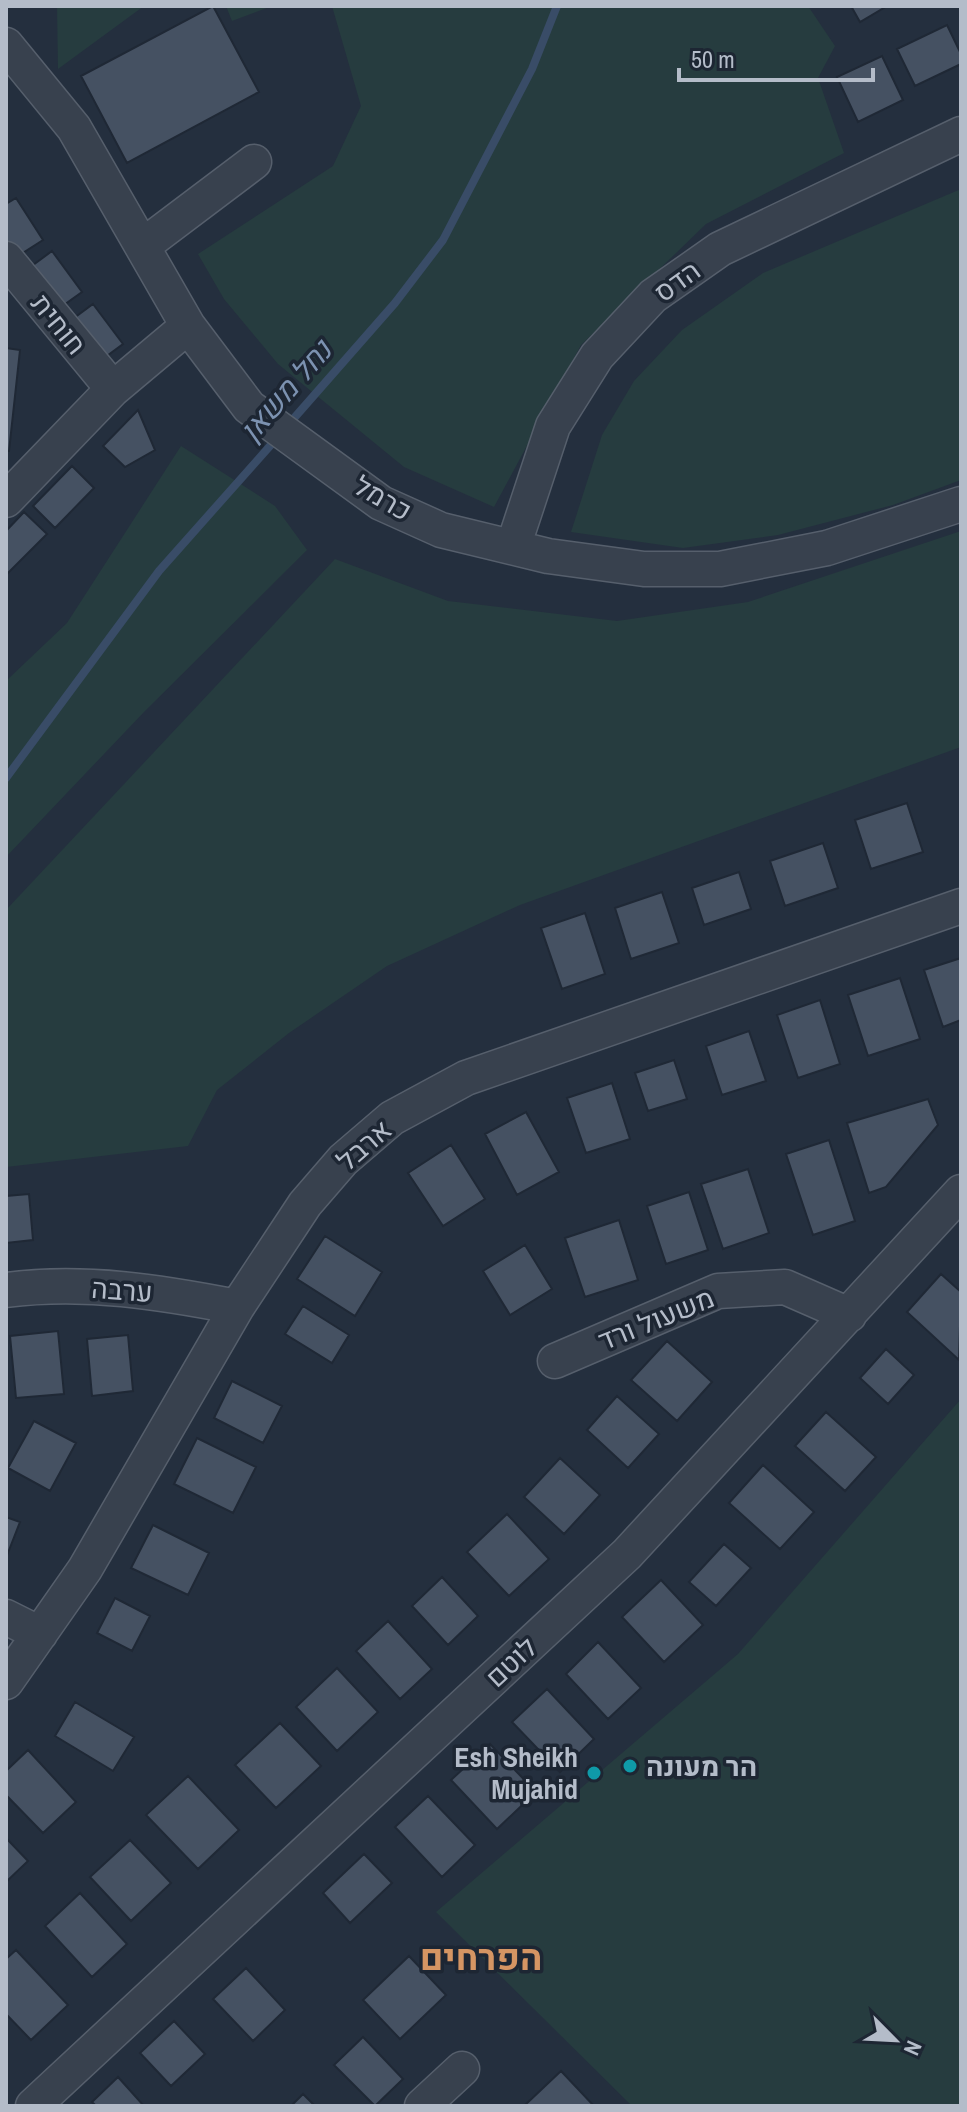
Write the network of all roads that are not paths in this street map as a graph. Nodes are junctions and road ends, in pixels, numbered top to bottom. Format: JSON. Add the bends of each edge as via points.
{"nodes":[{"id":1,"x":6,"y":45,"type":"edge"},
{"id":2,"x":961,"y":134,"type":"edge"},
{"id":3,"x":254,"y":162,"type":"dead end"},
{"id":4,"x":144,"y":245,"type":"junction"},
{"id":5,"x":6,"y":259,"type":"edge"},
{"id":6,"x":188,"y":326,"type":"junction"},
{"id":7,"x":113,"y":389,"type":"junction"},
{"id":8,"x":6,"y":500,"type":"edge"},
{"id":9,"x":961,"y":504,"type":"edge"},
{"id":10,"x":513,"y":547,"type":"junction"},
{"id":11,"x":961,"y":906,"type":"edge"},
{"id":12,"x":961,"y":1192,"type":"edge"},
{"id":13,"x":6,"y":1290,"type":"edge"},
{"id":14,"x":237,"y":1307,"type":"junction"},
{"id":15,"x":849,"y":1315,"type":"junction"},
{"id":16,"x":555,"y":1361,"type":"dead end"},
{"id":17,"x":6,"y":1617,"type":"edge"},
{"id":18,"x":40,"y":1634,"type":"junction"},
{"id":19,"x":6,"y":1682,"type":"edge"},
{"id":20,"x":462,"y":2069,"type":"dead end"},
{"id":21,"x":33,"y":2106,"type":"edge"},
{"id":22,"x":422,"y":2106,"type":"edge"}],
"edges":[{"from":1,"to":4,"type":"street","name":"כרמל","via":[[74,128]]},
{"from":2,"to":10,"type":"street","name":"הדס","via":[[720,249],[653,296],[597,356],[553,426]]},
{"from":3,"to":4,"type":"street"},
{"from":4,"to":6,"type":"street","name":"כרמל"},
{"from":5,"to":7,"type":"street","name":"חוחית"},
{"from":6,"to":7,"type":"street"},
{"from":6,"to":10,"type":"street","name":"כרמל","via":[[249,407],[381,503],[441,530]]},
{"from":7,"to":8,"type":"street"},
{"from":9,"to":10,"type":"street","name":"כרמל","via":[[827,548],[720,569],[644,569]]},
{"from":11,"to":14,"type":"street","name":"ארבל","via":[[466,1078],[404,1111],[343,1160],[305,1204]]},
{"from":12,"to":15,"type":"street","name":"לוטם"},
{"from":13,"to":14,"type":"street","name":"ערבה","via":[[134,1288]]},
{"from":14,"to":18,"type":"street","name":"ארבל","via":[[85,1569]]},
{"from":15,"to":16,"type":"street","name":"משעול ורד","via":[[785,1287],[718,1291]]},
{"from":15,"to":21,"type":"street","name":"לוטם","via":[[627,1554]]},
{"from":17,"to":18,"type":"street"},
{"from":18,"to":19,"type":"street","name":"ארבל"},
{"from":20,"to":22,"type":"street"}]}
